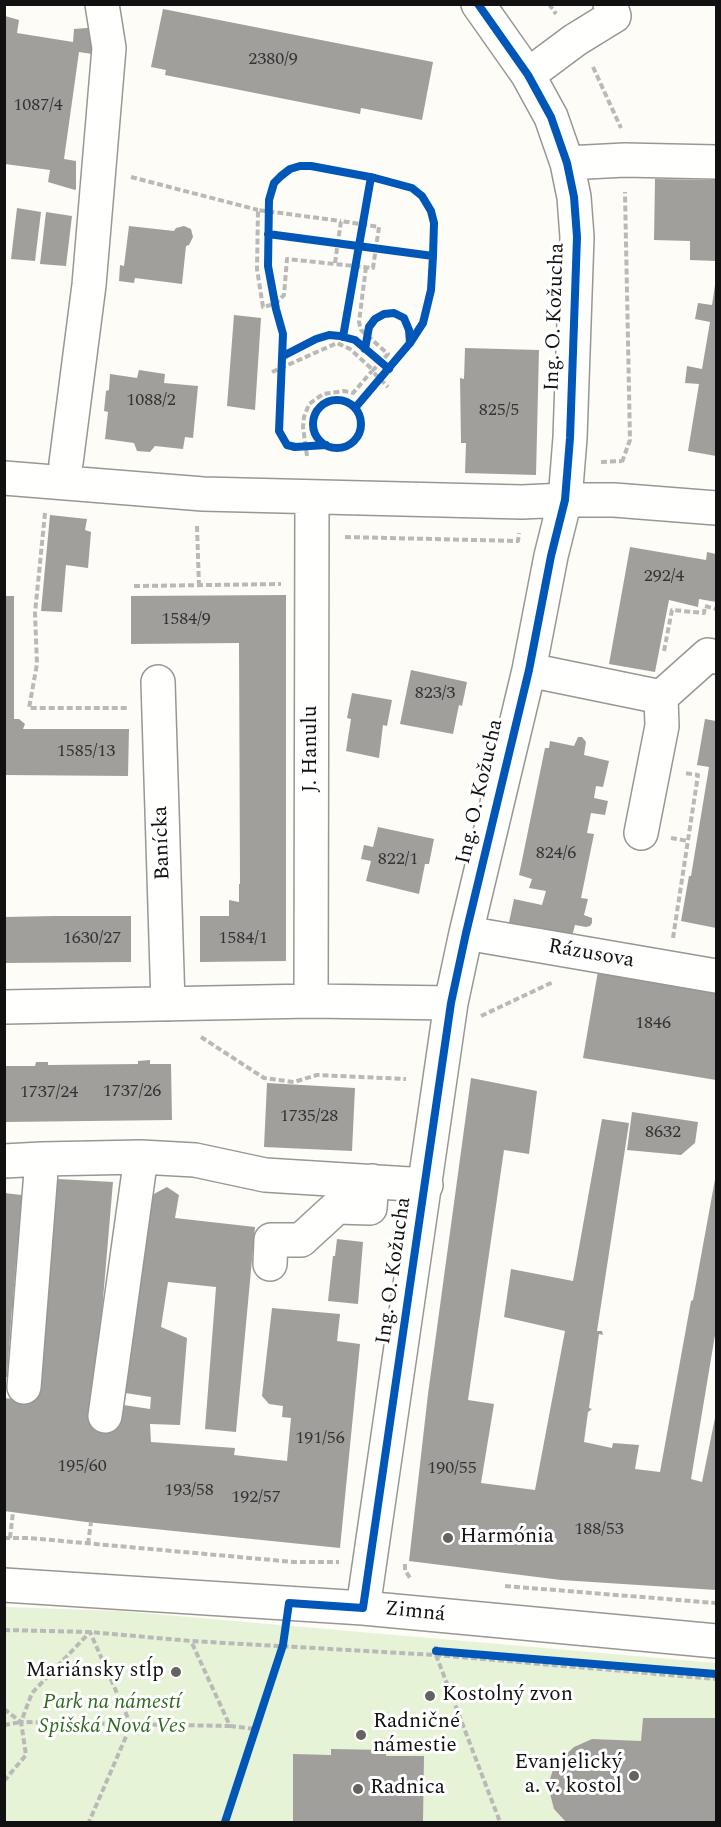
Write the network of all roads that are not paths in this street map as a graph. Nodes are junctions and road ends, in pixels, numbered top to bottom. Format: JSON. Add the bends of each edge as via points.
{"nodes":[{"id":1,"x":102,"y":4,"type":"edge"},
{"id":2,"x":478,"y":4,"type":"edge"},
{"id":3,"x":610,"y":4,"type":"edge"},
{"id":4,"x":528,"y":75,"type":"junction"},
{"id":5,"x":717,"y":162,"type":"edge"},
{"id":6,"x":567,"y":163,"type":"junction"},
{"id":7,"x":66,"y":463,"type":"dead end"},
{"id":8,"x":4,"y":478,"type":"edge"},
{"id":9,"x":312,"y":497,"type":"junction"},
{"id":10,"x":565,"y":500,"type":"junction"},
{"id":11,"x":717,"y":508,"type":"edge"},
{"id":12,"x":717,"y":657,"type":"edge"},
{"id":13,"x":529,"y":670,"type":"junction"},
{"id":14,"x":158,"y":695,"type":"road end"},
{"id":15,"x":661,"y":697,"type":"junction"},
{"id":16,"x":641,"y":833,"type":"dead end"},
{"id":17,"x":466,"y":933,"type":"junction"},
{"id":18,"x":717,"y":976,"type":"edge"},
{"id":19,"x":311,"y":1001,"type":"junction"},
{"id":20,"x":168,"y":1004,"type":"junction"},
{"id":21,"x":4,"y":1007,"type":"edge"},
{"id":22,"x":471,"y":1008,"type":"junction"},
{"id":23,"x":141,"y":1157,"type":"junction"},
{"id":24,"x":42,"y":1159,"type":"junction"},
{"id":25,"x":4,"y":1161,"type":"edge"},
{"id":26,"x":372,"y":1181,"type":"junction"},
{"id":27,"x":426,"y":1185,"type":"junction"},
{"id":28,"x":270,"y":1264,"type":"dead end"},
{"id":29,"x":24,"y":1387,"type":"dead end"},
{"id":30,"x":105,"y":1416,"type":"dead end"},
{"id":31,"x":4,"y":1585,"type":"edge"},
{"id":32,"x":363,"y":1608,"type":"junction"},
{"id":33,"x":717,"y":1641,"type":"edge"}],
"edges":[{"from":1,"to":7,"type":"street","via":[[109,48],[89,285]]},
{"from":2,"to":4,"type":"street","name":"Ing. O. Kožucha"},
{"from":3,"to":4,"type":"street","via":[[614,16]]},
{"from":4,"to":6,"type":"street","name":"Ing. O. Kožucha","via":[[550,117]]},
{"from":5,"to":6,"type":"street"},
{"from":6,"to":10,"type":"street","name":"Ing. O. Kožucha","via":[[577,237]]},
{"from":8,"to":9,"type":"street","via":[[203,494]]},
{"from":9,"to":10,"type":"street"},
{"from":9,"to":19,"type":"street","name":"J. Hanulu"},
{"from":10,"to":11,"type":"street"},
{"from":10,"to":13,"type":"street","name":"Ing. O. Kožucha"},
{"from":12,"to":15,"type":"street","via":[[708,655]]},
{"from":13,"to":15,"type":"street"},
{"from":13,"to":17,"type":"street","name":"Ing. O. Kožucha"},
{"from":14,"to":20,"type":"street","name":"Banícka"},
{"from":15,"to":16,"type":"street","via":[[662,726]]},
{"from":17,"to":18,"type":"street","name":"Rázusova"},
{"from":17,"to":22,"type":"street","name":"Ing. O. Kožucha"},
{"from":19,"to":20,"type":"street"},
{"from":19,"to":22,"type":"street"},
{"from":20,"to":21,"type":"street"},
{"from":22,"to":27,"type":"street","name":"Ing. O. Kožucha"},
{"from":23,"to":24,"type":"street"},
{"from":23,"to":26,"type":"street","via":[[195,1160],[265,1175]]},
{"from":23,"to":30,"type":"street"},
{"from":24,"to":25,"type":"street"},
{"from":24,"to":29,"type":"street"},
{"from":26,"to":27,"type":"street"},
{"from":26,"to":28,"type":"street","via":[[370,1208],[337,1207],[301,1240],[271,1240]]},
{"from":27,"to":32,"type":"street","name":"Ing. O. Kožucha"},
{"from":31,"to":32,"type":"street","name":"Zimná"},
{"from":32,"to":33,"type":"street","name":"Zimná"}]}
